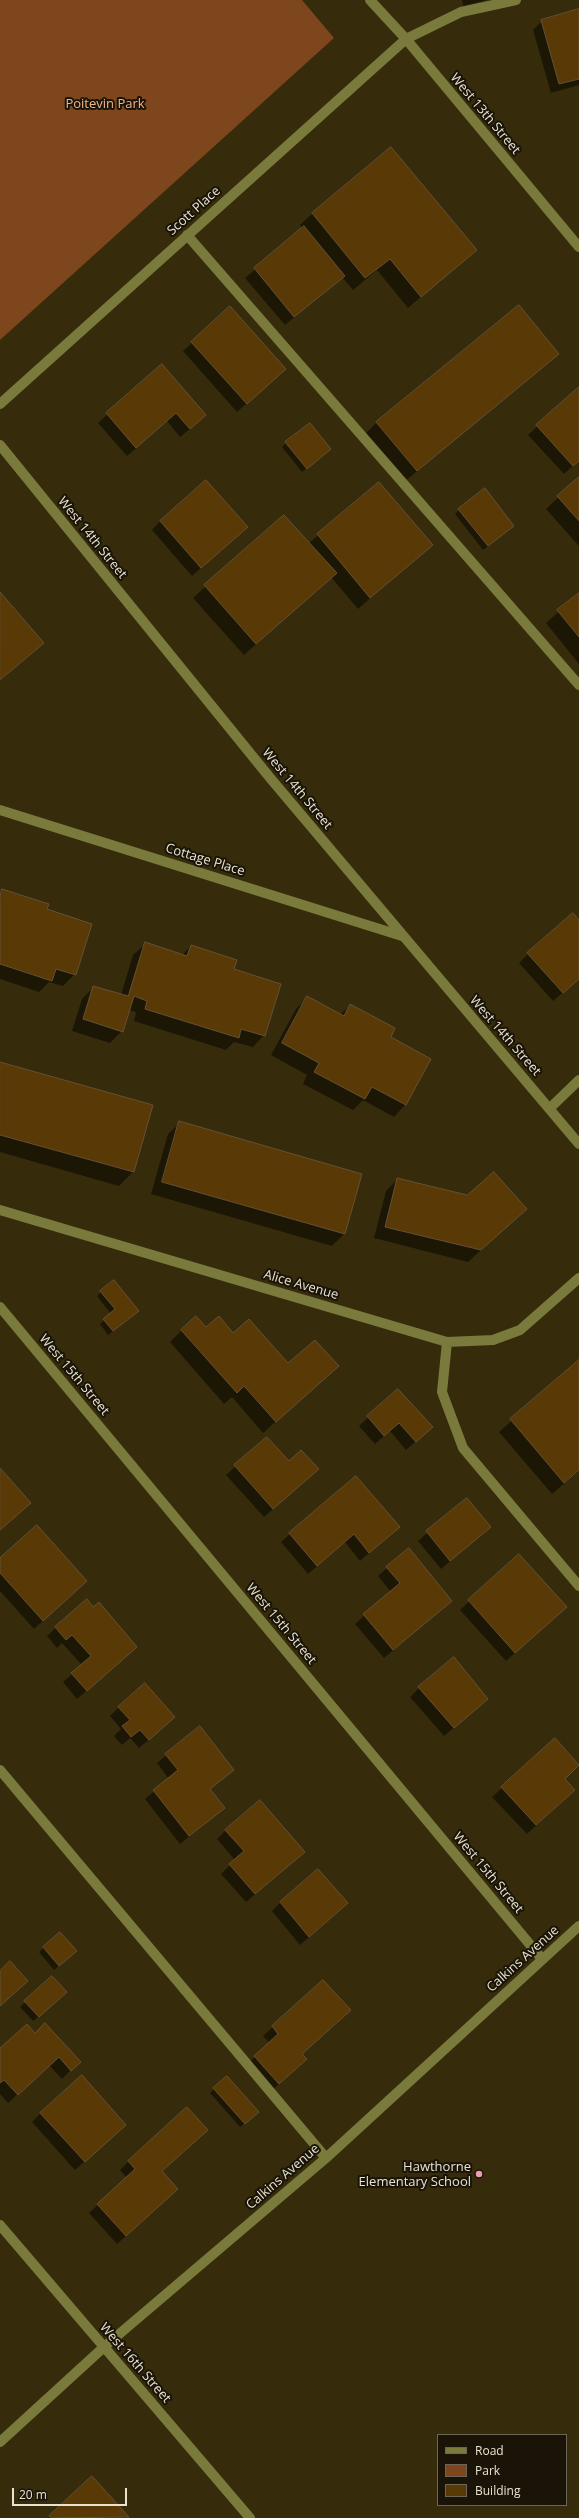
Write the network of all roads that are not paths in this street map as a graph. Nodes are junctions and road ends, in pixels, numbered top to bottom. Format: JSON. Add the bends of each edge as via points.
{"nodes":[{"id":1,"x":370,"y":0,"type":"edge"},
{"id":2,"x":516,"y":0,"type":"edge"},
{"id":3,"x":406,"y":39,"type":"junction"},
{"id":4,"x":187,"y":235,"type":"junction"},
{"id":5,"x":579,"y":247,"type":"edge"},
{"id":6,"x":0,"y":404,"type":"edge"},
{"id":7,"x":0,"y":445,"type":"edge"},
{"id":8,"x":579,"y":685,"type":"edge"},
{"id":9,"x":0,"y":810,"type":"edge"},
{"id":10,"x":402,"y":936,"type":"junction"},
{"id":11,"x":579,"y":1080,"type":"edge"},
{"id":12,"x":550,"y":1108,"type":"junction"},
{"id":13,"x":579,"y":1144,"type":"edge"},
{"id":14,"x":0,"y":1210,"type":"edge"},
{"id":15,"x":579,"y":1278,"type":"edge"},
{"id":16,"x":0,"y":1307,"type":"edge"},
{"id":17,"x":447,"y":1342,"type":"junction"},
{"id":18,"x":579,"y":1586,"type":"edge"},
{"id":19,"x":0,"y":1770,"type":"edge"},
{"id":20,"x":579,"y":1926,"type":"edge"},
{"id":21,"x":542,"y":1958,"type":"junction"},
{"id":22,"x":326,"y":2158,"type":"junction"},
{"id":23,"x":0,"y":2224,"type":"edge"},
{"id":24,"x":104,"y":2347,"type":"junction"},
{"id":25,"x":0,"y":2442,"type":"edge"},
{"id":26,"x":250,"y":2518,"type":"edge"}],
"edges":[{"from":1,"to":3,"type":"street","name":"West 13th Street"},
{"from":2,"to":3,"type":"street","name":"Scott Place","via":[[461,12]]},
{"from":3,"to":4,"type":"street","name":"Scott Place"},
{"from":3,"to":5,"type":"street","name":"West 13th Street"},
{"from":4,"to":6,"type":"street","name":"Scott Place"},
{"from":4,"to":8,"type":"street"},
{"from":7,"to":10,"type":"street","name":"West 14th Street"},
{"from":9,"to":10,"type":"street","name":"Cottage Place"},
{"from":10,"to":12,"type":"street","name":"West 14th Street"},
{"from":11,"to":12,"type":"street"},
{"from":12,"to":13,"type":"street","name":"West 14th Street"},
{"from":14,"to":17,"type":"street","name":"Alice Avenue"},
{"from":15,"to":17,"type":"street","name":"Alice Avenue","via":[[520,1330],[493,1340]]},
{"from":16,"to":21,"type":"street","name":"West 15th Street"},
{"from":17,"to":18,"type":"street","via":[[442,1392],[463,1448]]},
{"from":19,"to":22,"type":"street"},
{"from":20,"to":21,"type":"street","name":"Calkins Avenue"},
{"from":21,"to":22,"type":"street","name":"Calkins Avenue"},
{"from":22,"to":24,"type":"street","name":"Calkins Avenue"},
{"from":23,"to":24,"type":"street","name":"West 16th Street"},
{"from":24,"to":25,"type":"street","name":"Calkins Avenue"},
{"from":24,"to":26,"type":"street","name":"West 16th Street"}]}
